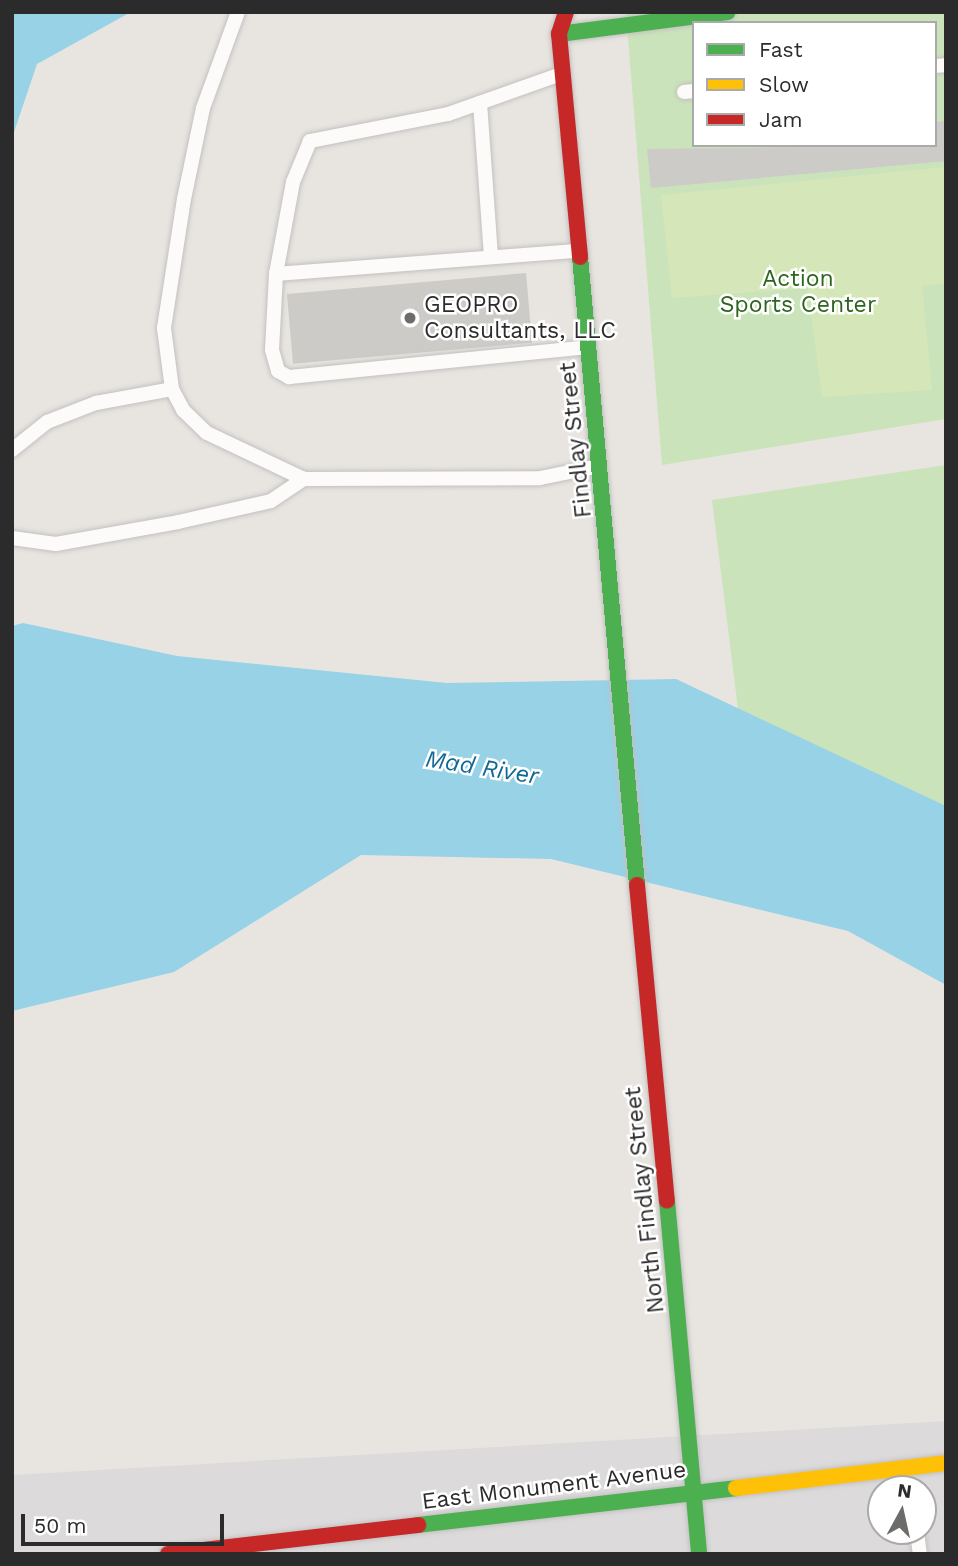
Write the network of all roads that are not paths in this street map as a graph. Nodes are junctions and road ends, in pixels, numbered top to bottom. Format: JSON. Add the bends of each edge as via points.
{"nodes":[{"id":1,"x":238,"y":12,"type":"edge"},
{"id":2,"x":544,"y":12,"type":"edge"},
{"id":3,"x":566,"y":12,"type":"edge"},
{"id":4,"x":729,"y":12,"type":"edge"},
{"id":5,"x":559,"y":34,"type":"junction"},
{"id":6,"x":563,"y":73,"type":"junction"},
{"id":7,"x":480,"y":103,"type":"junction"},
{"id":8,"x":579,"y":251,"type":"junction"},
{"id":9,"x":491,"y":257,"type":"junction"},
{"id":10,"x":276,"y":274,"type":"junction"},
{"id":11,"x":589,"y":347,"type":"junction"},
{"id":12,"x":172,"y":389,"type":"junction"},
{"id":13,"x":12,"y":450,"type":"edge"},
{"id":14,"x":603,"y":465,"type":"junction"},
{"id":15,"x":304,"y":480,"type":"junction"},
{"id":16,"x":12,"y":538,"type":"edge"},
{"id":17,"x":636,"y":842,"type":"joint"},
{"id":18,"x":946,"y":1463,"type":"edge"},
{"id":19,"x":909,"y":1468,"type":"junction"},
{"id":20,"x":910,"y":1475,"type":"edge"},
{"id":21,"x":695,"y":1491,"type":"junction"},
{"id":22,"x":168,"y":1554,"type":"edge"},
{"id":23,"x":699,"y":1554,"type":"edge"}],
"edges":[{"from":1,"to":12,"type":"lane","via":[[203,108],[184,199],[164,328]]},
{"from":2,"to":5,"type":"main road","name":"Findlay Street"},
{"from":3,"to":5,"type":"main road","name":"Findlay Street"},
{"from":4,"to":5,"type":"main road"},
{"from":5,"to":6,"type":"main road","name":"Findlay Street"},
{"from":6,"to":7,"type":"lane"},
{"from":6,"to":8,"type":"main road","name":"Findlay Street"},
{"from":7,"to":9,"type":"lane"},
{"from":7,"to":10,"type":"lane","via":[[310,141],[293,182]]},
{"from":8,"to":9,"type":"lane"},
{"from":8,"to":11,"type":"main road","name":"Findlay Street"},
{"from":9,"to":10,"type":"lane"},
{"from":10,"to":11,"type":"lane","via":[[273,361],[289,377]]},
{"from":11,"to":14,"type":"main road","name":"Findlay Street"},
{"from":12,"to":13,"type":"lane","via":[[96,403],[47,422]]},
{"from":12,"to":15,"type":"lane","via":[[183,411],[207,433]]},
{"from":14,"to":15,"type":"lane","via":[[540,478]]},
{"from":14,"to":17,"type":"main road","name":"Findlay Street"},
{"from":15,"to":16,"type":"lane","via":[[271,501],[178,522],[56,544]]},
{"from":17,"to":21,"type":"main road","name":"North Findlay Street"},
{"from":18,"to":19,"type":"main road","name":"East Monument Avenue"},
{"from":19,"to":20,"type":"lane"},
{"from":19,"to":21,"type":"main road","name":"East Monument Avenue"},
{"from":21,"to":22,"type":"main road","name":"East Monument Avenue"},
{"from":21,"to":23,"type":"main road","name":"North Findlay Street"}]}
